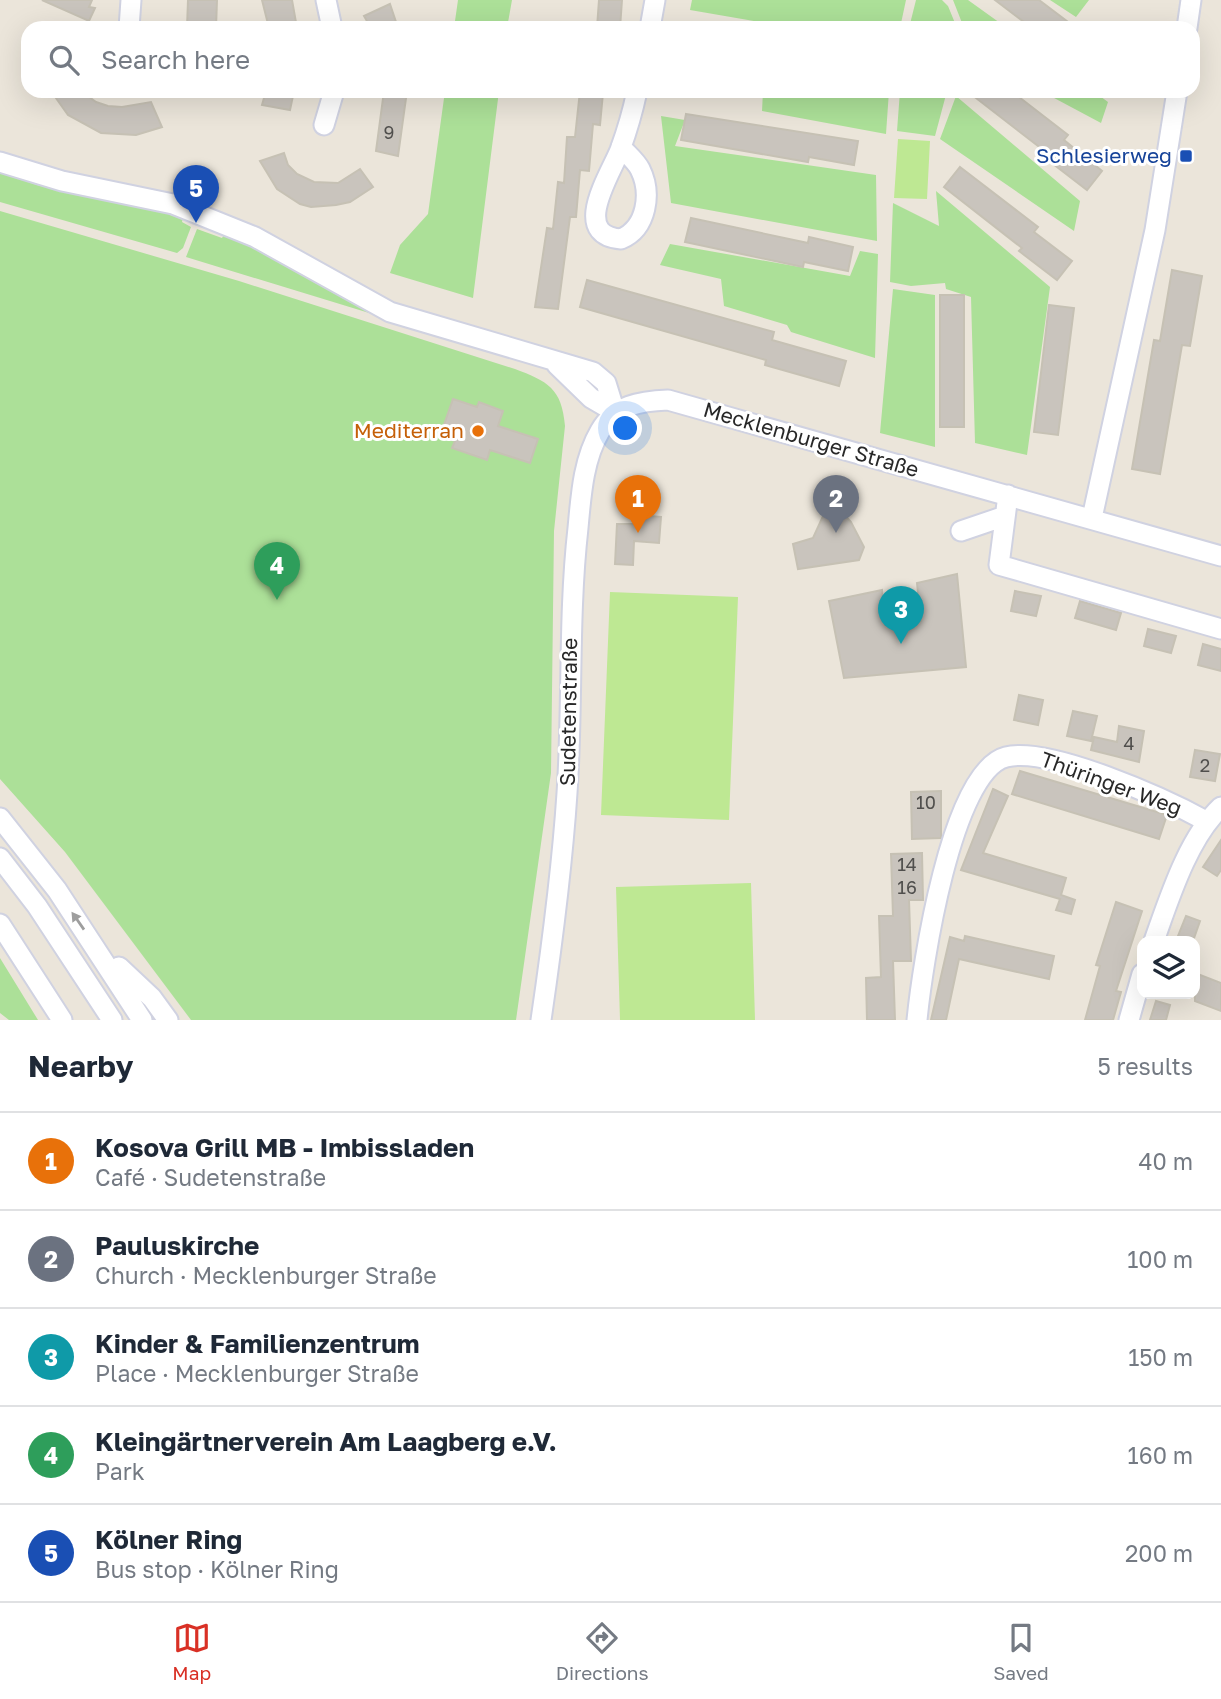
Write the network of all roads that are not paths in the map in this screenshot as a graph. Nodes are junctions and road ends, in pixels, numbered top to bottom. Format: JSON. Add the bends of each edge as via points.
{"nodes":[{"id":1,"x":131,"y":0,"type":"edge"},
{"id":2,"x":326,"y":0,"type":"edge"},
{"id":3,"x":655,"y":0,"type":"edge"},
{"id":4,"x":1191,"y":0,"type":"edge"},
{"id":5,"x":130,"y":21,"type":"edge"},
{"id":6,"x":330,"y":21,"type":"edge"},
{"id":7,"x":651,"y":21,"type":"edge"},
{"id":8,"x":1188,"y":21,"type":"edge"},
{"id":9,"x":332,"y":98,"type":"edge"},
{"id":10,"x":635,"y":98,"type":"edge"},
{"id":11,"x":1176,"y":98,"type":"edge"},
{"id":12,"x":324,"y":125,"type":"dead end"},
{"id":13,"x":621,"y":147,"type":"dead end"},
{"id":14,"x":0,"y":162,"type":"edge"},
{"id":15,"x":615,"y":412,"type":"junction"},
{"id":16,"x":1008,"y":495,"type":"junction"},
{"id":17,"x":1005,"y":516,"type":"junction"},
{"id":18,"x":1092,"y":518,"type":"junction"},
{"id":19,"x":961,"y":531,"type":"dead end"},
{"id":20,"x":1221,"y":556,"type":"edge"},
{"id":21,"x":1221,"y":629,"type":"edge"},
{"id":22,"x":1221,"y":807,"type":"edge"},
{"id":23,"x":0,"y":818,"type":"edge"},
{"id":24,"x":1206,"y":821,"type":"junction"},
{"id":25,"x":0,"y":858,"type":"edge"},
{"id":26,"x":0,"y":924,"type":"edge"},
{"id":27,"x":1156,"y":936,"type":"edge"},
{"id":28,"x":95,"y":945,"type":"junction"},
{"id":29,"x":1137,"y":992,"type":"edge"},
{"id":30,"x":62,"y":1020,"type":"edge"},
{"id":31,"x":112,"y":1020,"type":"edge"},
{"id":32,"x":142,"y":1020,"type":"edge"},
{"id":33,"x":168,"y":1020,"type":"edge"},
{"id":34,"x":541,"y":1020,"type":"edge"},
{"id":35,"x":918,"y":1020,"type":"edge"},
{"id":36,"x":1129,"y":1020,"type":"edge"}],
"edges":[{"from":1,"to":5,"type":"street"},
{"from":2,"to":6,"type":"street"},
{"from":3,"to":7,"type":"street"},
{"from":4,"to":8,"type":"street"},
{"from":9,"to":12,"type":"street"},
{"from":10,"to":13,"type":"street"},
{"from":11,"to":18,"type":"street","via":[[1155,229]]},
{"from":14,"to":15,"type":"street","via":[[200,214],[255,237],[390,313],[552,362],[591,398]]},
{"from":15,"to":16,"type":"street","name":"Mecklenburger Straße","via":[[640,401],[668,400]]},
{"from":15,"to":34,"type":"street","name":"Sudetenstraße","via":[[589,454],[580,509],[572,604],[568,792]]},
{"from":16,"to":17,"type":"street"},
{"from":16,"to":18,"type":"street","name":"Mecklenburger Straße"},
{"from":17,"to":19,"type":"street"},
{"from":17,"to":21,"type":"street","via":[[999,565]]},
{"from":18,"to":20,"type":"street","name":"Mecklenburger Straße"},
{"from":22,"to":24,"type":"street"},
{"from":28,"to":23,"type":"street","one_way":true},
{"from":24,"to":27,"type":"street"},
{"from":24,"to":35,"type":"street","name":"Thüringer Weg","via":[[1171,802],[1034,755],[993,762],[974,788],[934,901]]},
{"from":25,"to":31,"type":"street"},
{"from":26,"to":30,"type":"street"},
{"from":28,"to":32,"type":"street"},
{"from":28,"to":33,"type":"street","via":[[152,998]]},
{"from":29,"to":36,"type":"street"}]}
